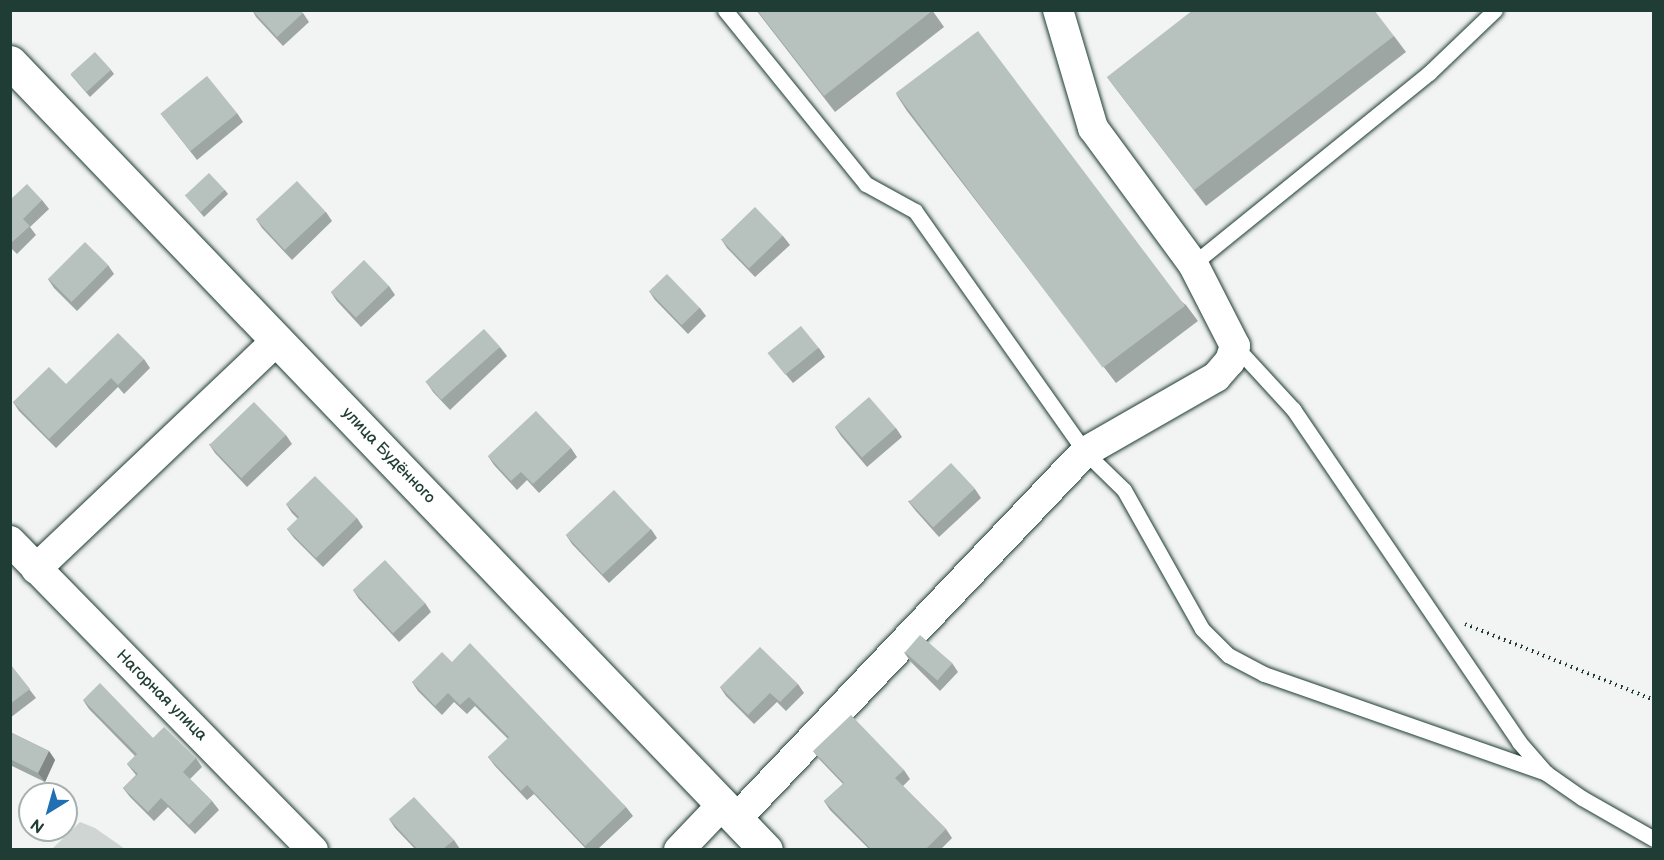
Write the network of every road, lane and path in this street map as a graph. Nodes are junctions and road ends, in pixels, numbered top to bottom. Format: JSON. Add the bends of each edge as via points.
{"nodes":[{"id":1,"x":724,"y":10,"type":"edge"},
{"id":2,"x":1058,"y":10,"type":"edge"},
{"id":3,"x":1495,"y":10,"type":"edge"},
{"id":4,"x":10,"y":62,"type":"edge"},
{"id":5,"x":1193,"y":264,"type":"junction"},
{"id":6,"x":277,"y":340,"type":"junction"},
{"id":7,"x":1235,"y":346,"type":"junction"},
{"id":8,"x":1085,"y":452,"type":"junction"},
{"id":9,"x":10,"y":541,"type":"edge"},
{"id":10,"x":36,"y":569,"type":"junction"},
{"id":11,"x":1431,"y":610,"type":"junction"},
{"id":12,"x":1653,"y":700,"type":"edge"},
{"id":13,"x":1546,"y":772,"type":"junction"},
{"id":14,"x":730,"y":811,"type":"junction"},
{"id":15,"x":1653,"y":839,"type":"edge"},
{"id":16,"x":313,"y":849,"type":"edge"},
{"id":17,"x":679,"y":849,"type":"edge"},
{"id":18,"x":765,"y":849,"type":"edge"}],
"edges":[{"from":1,"to":8,"type":"lane","via":[[866,184],[915,211]]},
{"from":2,"to":5,"type":"street","via":[[1093,128]]},
{"from":3,"to":5,"type":"lane","via":[[1429,74]]},
{"from":4,"to":6,"type":"main road","name":"улица Будённого"},
{"from":5,"to":7,"type":"street"},
{"from":6,"to":10,"type":"street"},
{"from":6,"to":14,"type":"main road","name":"улица Будённого"},
{"from":7,"to":8,"type":"street","via":[[1216,377]]},
{"from":7,"to":11,"type":"lane","via":[[1293,410]]},
{"from":8,"to":13,"type":"lane","via":[[1124,490],[1202,629],[1228,655],[1264,674]]},
{"from":8,"to":14,"type":"street"},
{"from":9,"to":10,"type":"street","name":"Нагорная улица"},
{"from":10,"to":16,"type":"street","name":"Нагорная улица"},
{"from":11,"to":12,"type":"path"},
{"from":11,"to":13,"type":"lane","via":[[1519,742]]},
{"from":13,"to":15,"type":"lane"},
{"from":14,"to":17,"type":"street"},
{"from":14,"to":18,"type":"main road","name":"улица Будённого"}]}
